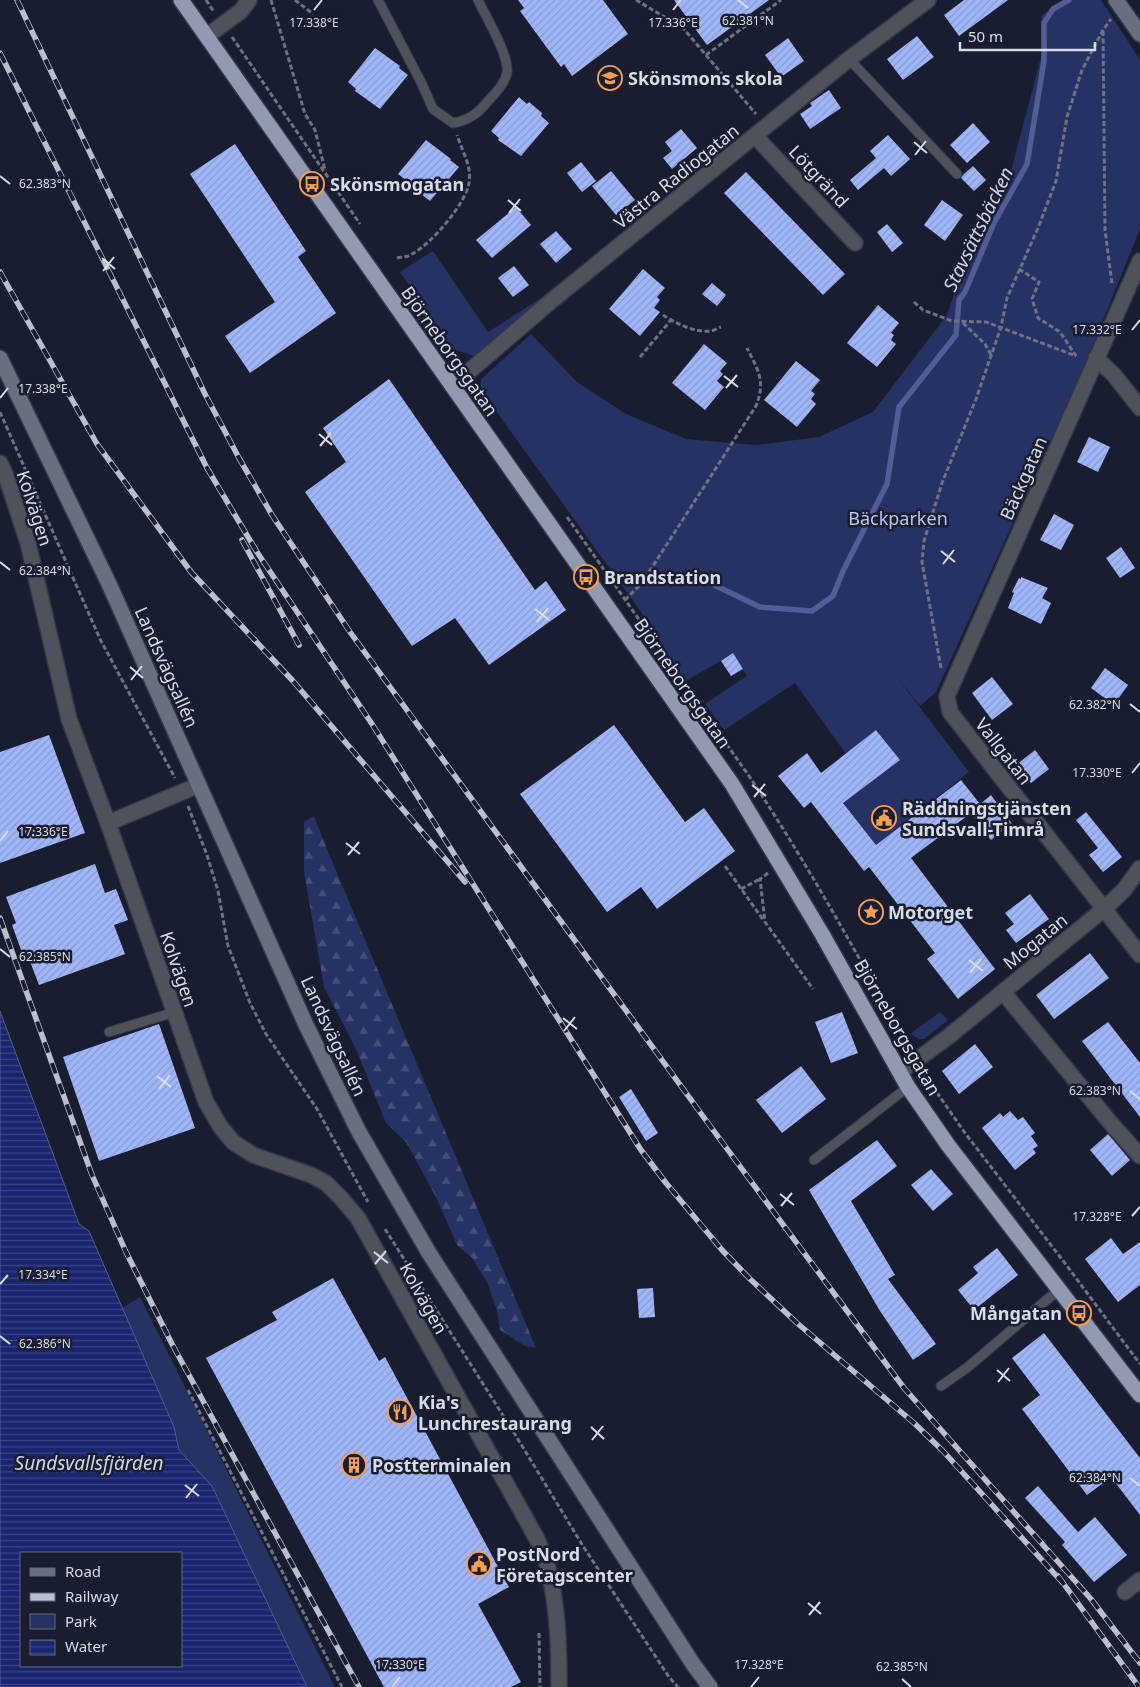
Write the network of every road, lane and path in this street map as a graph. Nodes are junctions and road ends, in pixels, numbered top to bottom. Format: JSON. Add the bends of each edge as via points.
{"nodes":[{"id":1,"x":181,"y":0,"type":"edge"},
{"id":2,"x":249,"y":0,"type":"edge"},
{"id":3,"x":270,"y":0,"type":"edge"},
{"id":4,"x":295,"y":0,"type":"edge"},
{"id":5,"x":378,"y":0,"type":"edge"},
{"id":6,"x":478,"y":0,"type":"edge"},
{"id":7,"x":636,"y":0,"type":"edge"},
{"id":8,"x":781,"y":0,"type":"edge"},
{"id":9,"x":928,"y":0,"type":"edge"},
{"id":10,"x":1117,"y":3,"type":"edge"},
{"id":11,"x":313,"y":14,"type":"dead end"},
{"id":12,"x":1103,"y":30,"type":"junction"},
{"id":13,"x":1140,"y":34,"type":"edge"},
{"id":14,"x":206,"y":36,"type":"junction"},
{"id":15,"x":706,"y":55,"type":"junction"},
{"id":16,"x":849,"y":59,"type":"junction"},
{"id":17,"x":452,"y":123,"type":"junction"},
{"id":18,"x":760,"y":131,"type":"junction"},
{"id":19,"x":326,"y":174,"type":"dead end"},
{"id":20,"x":957,"y":174,"type":"dead end"},
{"id":21,"x":855,"y":243,"type":"dead end"},
{"id":22,"x":397,"y":258,"type":"dead end"},
{"id":23,"x":1140,"y":261,"type":"edge"},
{"id":24,"x":1019,"y":269,"type":"junction"},
{"id":25,"x":1112,"y":286,"type":"dead end"},
{"id":26,"x":914,"y":302,"type":"dead end"},
{"id":27,"x":663,"y":316,"type":"dead end"},
{"id":28,"x":671,"y":320,"type":"junction"},
{"id":29,"x":963,"y":322,"type":"junction"},
{"id":30,"x":721,"y":327,"type":"dead end"},
{"id":31,"x":1001,"y":327,"type":"junction"},
{"id":32,"x":747,"y":348,"type":"dead end"},
{"id":33,"x":991,"y":355,"type":"junction"},
{"id":34,"x":640,"y":357,"type":"dead end"},
{"id":35,"x":0,"y":358,"type":"edge"},
{"id":36,"x":1096,"y":358,"type":"junction"},
{"id":37,"x":452,"y":386,"type":"junction"},
{"id":38,"x":1140,"y":408,"type":"edge"},
{"id":39,"x":0,"y":463,"type":"edge"},
{"id":40,"x":609,"y":610,"type":"junction"},
{"id":41,"x":947,"y":696,"type":"junction"},
{"id":42,"x":199,"y":785,"type":"junction"},
{"id":43,"x":108,"y":823,"type":"junction"},
{"id":44,"x":725,"y":866,"type":"dead end"},
{"id":45,"x":1140,"y":868,"type":"edge"},
{"id":46,"x":771,"y":871,"type":"dead end"},
{"id":47,"x":760,"y":879,"type":"junction"},
{"id":48,"x":741,"y":889,"type":"junction"},
{"id":49,"x":1104,"y":909,"type":"junction"},
{"id":50,"x":764,"y":922,"type":"junction"},
{"id":51,"x":1140,"y":955,"type":"edge"},
{"id":52,"x":813,"y":989,"type":"dead end"},
{"id":53,"x":1003,"y":992,"type":"junction"},
{"id":54,"x":175,"y":1012,"type":"junction"},
{"id":55,"x":109,"y":1032,"type":"dead end"},
{"id":56,"x":900,"y":1072,"type":"junction"},
{"id":57,"x":908,"y":1087,"type":"junction"},
{"id":58,"x":1140,"y":1156,"type":"edge"},
{"id":59,"x":814,"y":1160,"type":"dead end"},
{"id":60,"x":1060,"y":1290,"type":"junction"},
{"id":61,"x":940,"y":1386,"type":"dead end"},
{"id":62,"x":188,"y":1390,"type":"dead end"},
{"id":63,"x":1140,"y":1395,"type":"edge"},
{"id":64,"x":1140,"y":1580,"type":"edge"},
{"id":65,"x":1125,"y":1592,"type":"dead end"},
{"id":66,"x":342,"y":1687,"type":"edge"},
{"id":67,"x":560,"y":1687,"type":"edge"},
{"id":68,"x":710,"y":1687,"type":"edge"}],
"edges":[{"from":1,"to":14,"type":"highway","name":"Björneborgsgatan"},
{"from":2,"to":14,"type":"street","via":[[241,11]]},
{"from":3,"to":19,"type":"path","via":[[305,114],[315,130]]},
{"from":4,"to":11,"type":"path"},
{"from":5,"to":17,"type":"lane","via":[[433,109]]},
{"from":6,"to":17,"type":"lane","via":[[506,60],[507,73],[480,111],[462,122]]},
{"from":7,"to":15,"type":"path","via":[[683,28]]},
{"from":8,"to":15,"type":"path"},
{"from":9,"to":16,"type":"street","name":"Västra Radiogatan"},
{"from":10,"to":12,"type":"path"},
{"from":10,"to":13,"type":"main road"},
{"from":12,"to":24,"type":"path","via":[[1082,70],[1067,117],[1056,181]]},
{"from":12,"to":25,"type":"path","via":[[1105,230]]},
{"from":14,"to":37,"type":"highway","name":"Björneborgsgatan"},
{"from":15,"to":18,"type":"path"},
{"from":16,"to":18,"type":"street","name":"Västra Radiogatan"},
{"from":16,"to":20,"type":"lane"},
{"from":17,"to":22,"type":"path","via":[[469,167],[469,182],[464,196],[424,246],[410,256]]},
{"from":18,"to":21,"type":"street","name":"Lötgränd"},
{"from":18,"to":37,"type":"street","name":"Västra Radiogatan"},
{"from":23,"to":36,"type":"street","name":"Bäckgatan"},
{"from":24,"to":31,"type":"path","via":[[1007,298]]},
{"from":24,"to":31,"type":"path","via":[[1039,282],[1032,299],[1038,318],[1060,332],[1076,356]]},
{"from":26,"to":29,"type":"path","via":[[922,310]]},
{"from":27,"to":28,"type":"path"},
{"from":28,"to":30,"type":"path","via":[[695,330],[709,331]]},
{"from":28,"to":34,"type":"path"},
{"from":29,"to":31,"type":"path","via":[[986,322]]},
{"from":29,"to":33,"type":"path","via":[[985,344]]},
{"from":31,"to":33,"type":"path"},
{"from":32,"to":40,"type":"path","via":[[761,384],[756,406],[642,583]]},
{"from":33,"to":41,"type":"path","via":[[942,483],[924,541],[922,562]]},
{"from":35,"to":42,"type":"main road","name":"Landsvägsallén","via":[[110,586]]},
{"from":36,"to":38,"type":"street"},
{"from":36,"to":41,"type":"street","name":"Bäckgatan"},
{"from":37,"to":40,"type":"highway","name":"Björneborgsgatan"},
{"from":39,"to":43,"type":"street","name":"Kolvägen","via":[[28,543],[68,719]]},
{"from":40,"to":56,"type":"highway","name":"Björneborgsgatan","via":[[732,784]]},
{"from":41,"to":49,"type":"street","name":"Vallgatan","via":[[950,712]]},
{"from":42,"to":43,"type":"street"},
{"from":42,"to":68,"type":"main road","name":"Landsvägsallén","via":[[306,1025],[359,1132],[429,1253]]},
{"from":43,"to":54,"type":"street","name":"Kolvägen"},
{"from":44,"to":48,"type":"path"},
{"from":45,"to":49,"type":"street","name":"Mogatan"},
{"from":46,"to":47,"type":"path"},
{"from":47,"to":48,"type":"path"},
{"from":47,"to":50,"type":"path"},
{"from":48,"to":50,"type":"path"},
{"from":49,"to":51,"type":"street","name":"Vallgatan"},
{"from":49,"to":53,"type":"street","name":"Mogatan"},
{"from":50,"to":52,"type":"path"},
{"from":53,"to":56,"type":"street","name":"Mogatan"},
{"from":53,"to":58,"type":"street"},
{"from":54,"to":55,"type":"lane"},
{"from":54,"to":67,"type":"street","name":"Kolvägen","via":[[206,1102],[233,1142],[254,1155],[326,1183],[358,1218],[537,1539],[548,1567],[554,1600]]},
{"from":56,"to":57,"type":"highway","name":"Björneborgsgatan"},
{"from":57,"to":59,"type":"lane"},
{"from":57,"to":60,"type":"highway","name":"Björneborgsgatan","via":[[948,1145]]},
{"from":60,"to":61,"type":"lane","via":[[968,1368]]},
{"from":60,"to":63,"type":"highway","name":"Björneborgsgatan"},
{"from":62,"to":66,"type":"path"},
{"from":64,"to":65,"type":"street"}]}
